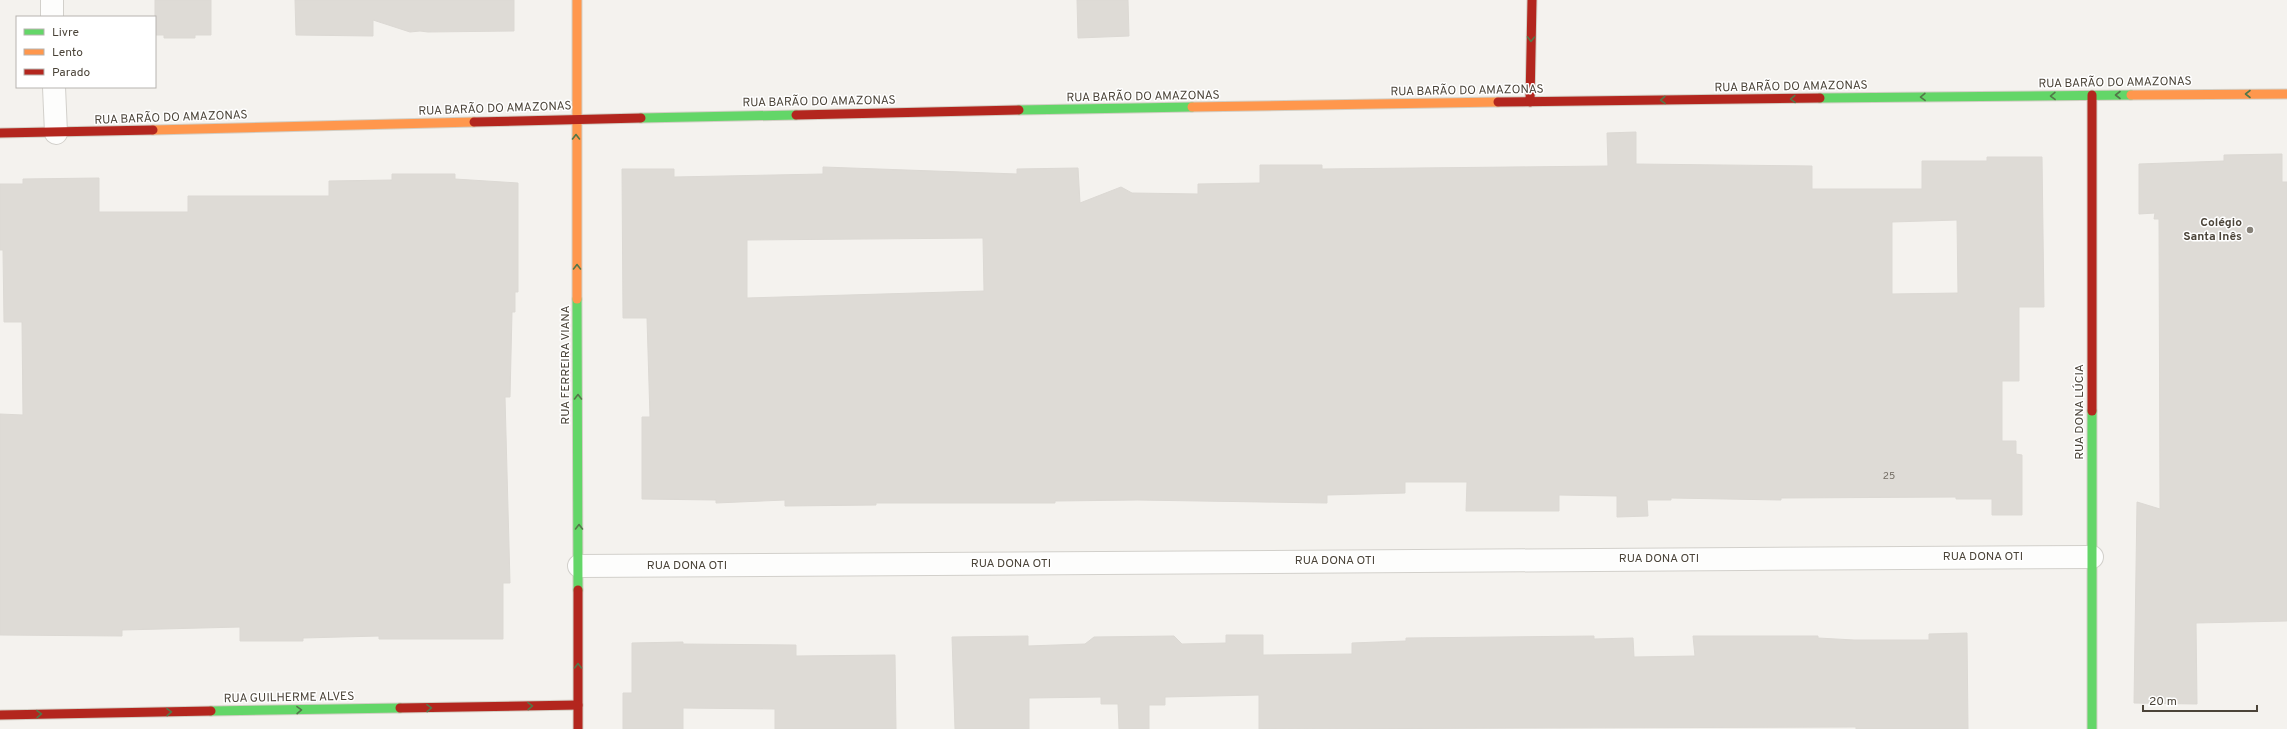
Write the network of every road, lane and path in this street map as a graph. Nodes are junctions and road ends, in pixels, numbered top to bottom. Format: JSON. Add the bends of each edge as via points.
{"nodes":[{"id":1,"x":52,"y":0,"type":"edge"},
{"id":2,"x":577,"y":0,"type":"edge"},
{"id":3,"x":1532,"y":0,"type":"edge"},
{"id":4,"x":52,"y":16,"type":"edge"},
{"id":5,"x":54,"y":88,"type":"edge"},
{"id":6,"x":2287,"y":94,"type":"edge"},
{"id":7,"x":2092,"y":95,"type":"junction"},
{"id":8,"x":1530,"y":102,"type":"junction"},
{"id":9,"x":576,"y":118,"type":"junction"},
{"id":10,"x":0,"y":133,"type":"edge"},
{"id":11,"x":56,"y":133,"type":"junction"},
{"id":12,"x":2092,"y":557,"type":"junction"},
{"id":13,"x":579,"y":566,"type":"junction"},
{"id":14,"x":578,"y":706,"type":"junction"},
{"id":15,"x":0,"y":715,"type":"edge"},
{"id":16,"x":578,"y":729,"type":"edge"},
{"id":17,"x":2092,"y":729,"type":"edge"}],
"edges":[{"from":1,"to":4,"type":"street"},
{"from":2,"to":9,"type":"street","name":"RUA FERREIRA VIANA"},
{"from":3,"to":8,"type":"street","one_way":true},
{"from":5,"to":11,"type":"street"},
{"from":6,"to":7,"type":"street","name":"RUA BARÃO DO AMAZONAS","one_way":true},
{"from":7,"to":8,"type":"street","name":"RUA BARÃO DO AMAZONAS","one_way":true},
{"from":7,"to":12,"type":"street","name":"RUA DONA LÚCIA"},
{"from":8,"to":9,"type":"street","name":"RUA BARÃO DO AMAZONAS"},
{"from":9,"to":11,"type":"street","name":"RUA BARÃO DO AMAZONAS"},
{"from":13,"to":9,"type":"street","name":"RUA FERREIRA VIANA","one_way":true},
{"from":10,"to":11,"type":"street","name":"RUA BARÃO DO AMAZONAS"},
{"from":12,"to":13,"type":"street","name":"RUA DONA OTI"},
{"from":12,"to":17,"type":"street","name":"RUA DONA LÚCIA"},
{"from":14,"to":13,"type":"street","name":"RUA FERREIRA VIANA","one_way":true},
{"from":15,"to":14,"type":"street","name":"RUA GUILHERME ALVES","one_way":true},
{"from":14,"to":16,"type":"street","name":"RUA FERREIRA VIANA"}]}
